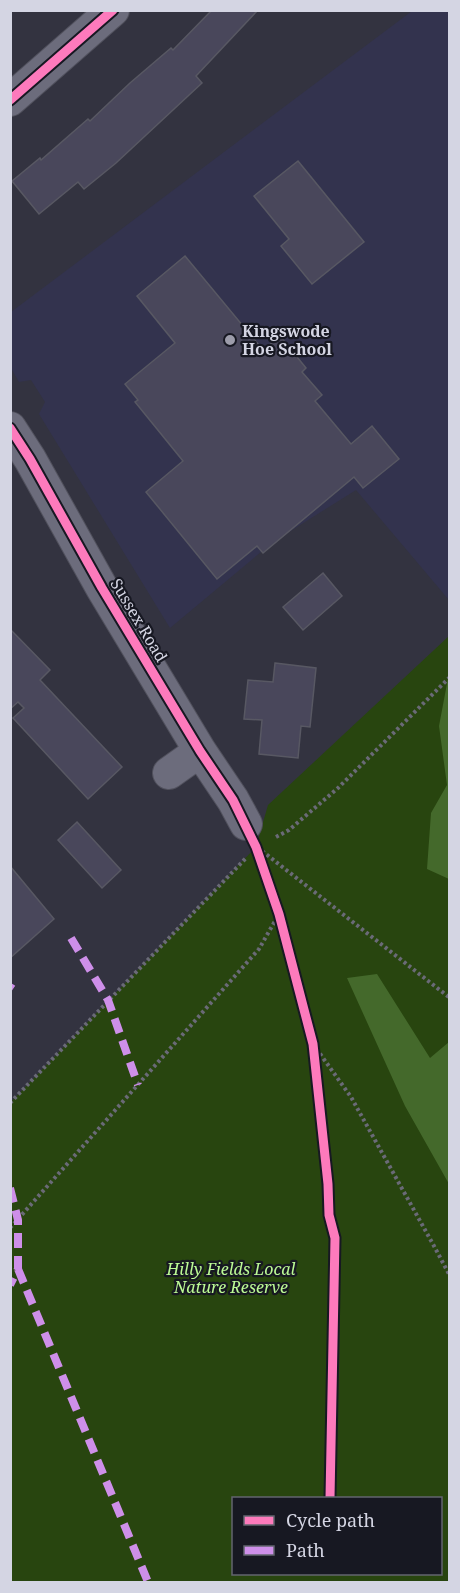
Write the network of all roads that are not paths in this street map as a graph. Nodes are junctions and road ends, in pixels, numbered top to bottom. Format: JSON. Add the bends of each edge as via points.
{"nodes":[{"id":1,"x":114,"y":10,"type":"edge"},
{"id":2,"x":10,"y":100,"type":"edge"},
{"id":3,"x":10,"y":428,"type":"edge"},
{"id":4,"x":20,"y":465,"type":"edge"},
{"id":5,"x":200,"y":751,"type":"junction"},
{"id":6,"x":169,"y":773,"type":"dead end"},
{"id":7,"x":251,"y":836,"type":"road end"}],
"edges":[{"from":1,"to":2,"type":"street"},
{"from":3,"to":4,"type":"street","name":"Sussex Road"},
{"from":4,"to":5,"type":"street","name":"Sussex Road","via":[[102,588]]},
{"from":5,"to":6,"type":"street"},
{"from":5,"to":7,"type":"street","name":"Sussex Road","via":[[233,800]]}]}
